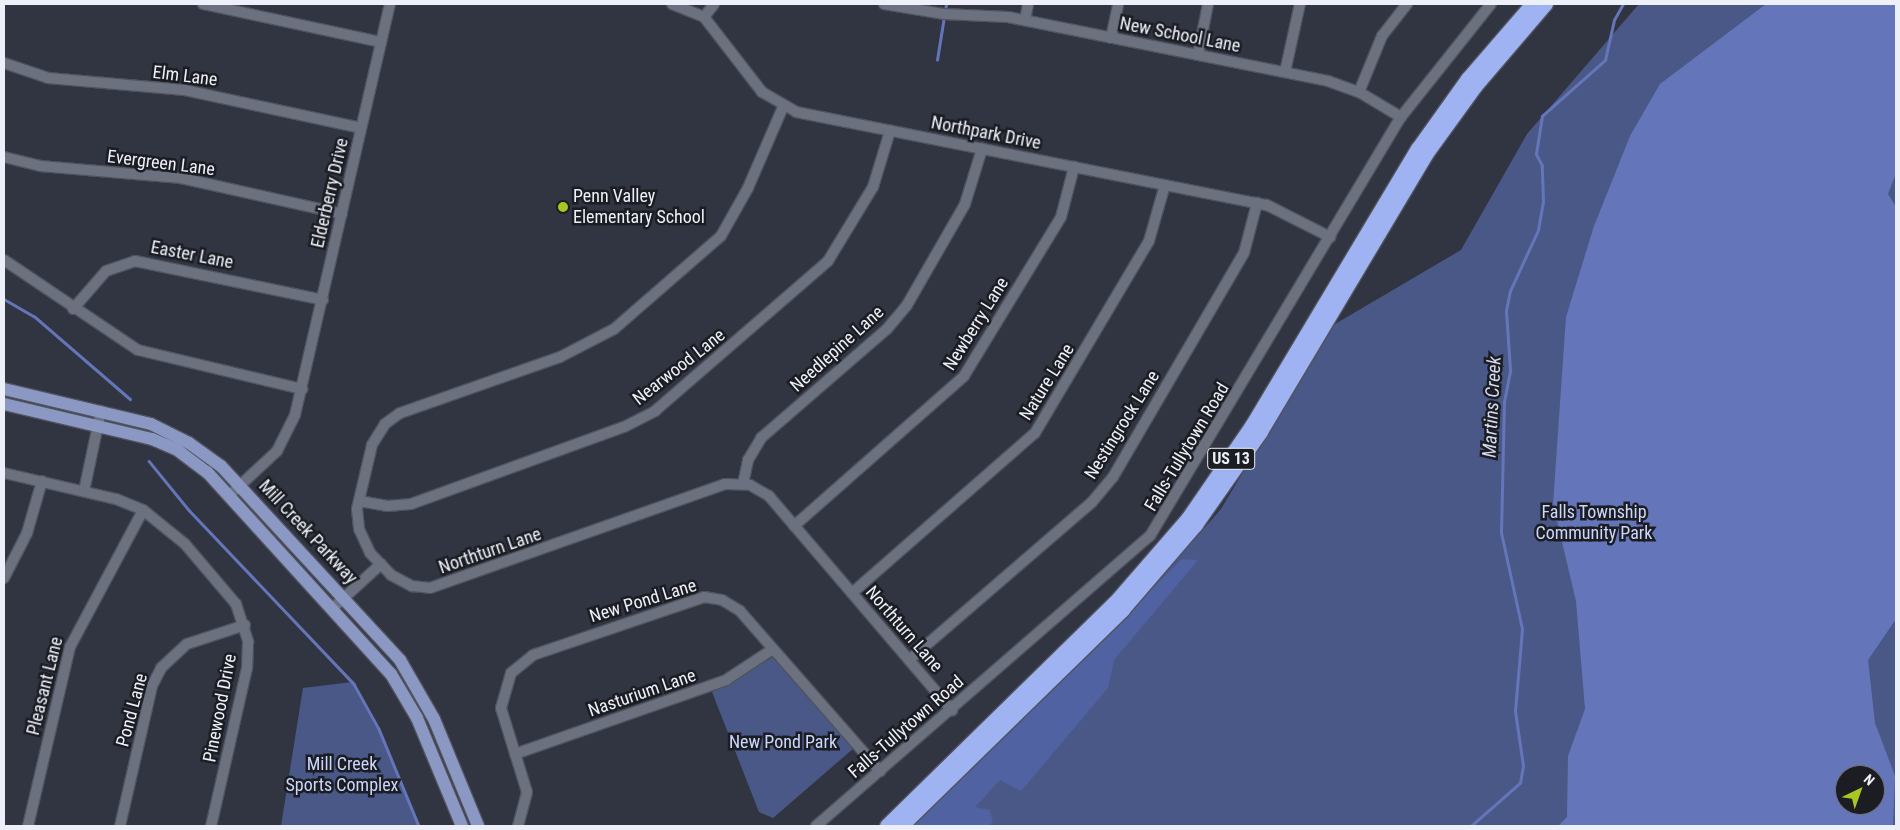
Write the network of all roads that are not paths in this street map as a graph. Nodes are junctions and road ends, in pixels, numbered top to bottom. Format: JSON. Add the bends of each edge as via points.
{"nodes":[{"id":1,"x":203,"y":4,"type":"edge"},
{"id":2,"x":390,"y":4,"type":"edge"},
{"id":3,"x":672,"y":4,"type":"edge"},
{"id":4,"x":714,"y":4,"type":"edge"},
{"id":5,"x":884,"y":4,"type":"edge"},
{"id":6,"x":1028,"y":4,"type":"edge"},
{"id":7,"x":1118,"y":4,"type":"edge"},
{"id":8,"x":1208,"y":4,"type":"edge"},
{"id":9,"x":1300,"y":4,"type":"edge"},
{"id":10,"x":1407,"y":4,"type":"edge"},
{"id":11,"x":1491,"y":4,"type":"edge"},
{"id":12,"x":1529,"y":4,"type":"edge"},
{"id":13,"x":1533,"y":4,"type":"edge"},
{"id":14,"x":1546,"y":4,"type":"edge"},
{"id":15,"x":704,"y":17,"type":"junction"},
{"id":16,"x":1025,"y":20,"type":"junction"},
{"id":17,"x":1504,"y":36,"type":"junction"},
{"id":18,"x":1111,"y":38,"type":"junction"},
{"id":19,"x":381,"y":42,"type":"junction"},
{"id":20,"x":1198,"y":55,"type":"junction"},
{"id":21,"x":4,"y":63,"type":"edge"},
{"id":22,"x":1285,"y":72,"type":"junction"},
{"id":23,"x":1359,"y":92,"type":"junction"},
{"id":24,"x":783,"y":107,"type":"junction"},
{"id":25,"x":1401,"y":117,"type":"junction"},
{"id":26,"x":362,"y":128,"type":"junction"},
{"id":27,"x":890,"y":131,"type":"junction"},
{"id":28,"x":982,"y":149,"type":"junction"},
{"id":29,"x":4,"y":157,"type":"edge"},
{"id":30,"x":1074,"y":167,"type":"junction"},
{"id":31,"x":1165,"y":185,"type":"junction"},
{"id":32,"x":1257,"y":203,"type":"junction"},
{"id":33,"x":342,"y":214,"type":"junction"},
{"id":34,"x":1330,"y":237,"type":"junction"},
{"id":35,"x":4,"y":260,"type":"edge"},
{"id":36,"x":323,"y":300,"type":"junction"},
{"id":37,"x":72,"y":309,"type":"junction"},
{"id":38,"x":4,"y":388,"type":"edge"},
{"id":39,"x":302,"y":389,"type":"junction"},
{"id":40,"x":4,"y":404,"type":"edge"},
{"id":41,"x":101,"y":411,"type":"junction"},
{"id":42,"x":97,"y":425,"type":"junction"},
{"id":43,"x":4,"y":473,"type":"edge"},
{"id":44,"x":42,"y":481,"type":"junction"},
{"id":45,"x":743,"y":484,"type":"junction"},
{"id":46,"x":241,"y":486,"type":"junction"},
{"id":47,"x":84,"y":491,"type":"junction"},
{"id":48,"x":229,"y":496,"type":"junction"},
{"id":49,"x":359,"y":501,"type":"junction"},
{"id":50,"x":143,"y":510,"type":"junction"},
{"id":51,"x":794,"y":526,"type":"junction"},
{"id":52,"x":381,"y":564,"type":"junction"},
{"id":53,"x":4,"y":578,"type":"edge"},
{"id":54,"x":852,"y":593,"type":"junction"},
{"id":55,"x":345,"y":597,"type":"junction"},
{"id":56,"x":334,"y":607,"type":"junction"},
{"id":57,"x":245,"y":625,"type":"junction"},
{"id":58,"x":773,"y":649,"type":"junction"},
{"id":59,"x":910,"y":660,"type":"junction"},
{"id":60,"x":952,"y":710,"type":"junction"},
{"id":61,"x":515,"y":754,"type":"junction"},
{"id":62,"x":880,"y":771,"type":"junction"},
{"id":63,"x":28,"y":826,"type":"edge"},
{"id":64,"x":120,"y":826,"type":"edge"},
{"id":65,"x":211,"y":826,"type":"edge"},
{"id":66,"x":462,"y":826,"type":"edge"},
{"id":67,"x":478,"y":826,"type":"edge"},
{"id":68,"x":518,"y":826,"type":"edge"},
{"id":69,"x":816,"y":826,"type":"edge"},
{"id":70,"x":887,"y":826,"type":"edge"},
{"id":71,"x":902,"y":826,"type":"edge"}],
"edges":[{"from":1,"to":19,"type":"street"},
{"from":2,"to":19,"type":"street","name":"Elderberry Drive"},
{"from":3,"to":15,"type":"street"},
{"from":4,"to":15,"type":"street"},
{"from":5,"to":16,"type":"street","name":"New School Lane","via":[[944,14]]},
{"from":6,"to":16,"type":"street"},
{"from":7,"to":18,"type":"street"},
{"from":8,"to":20,"type":"street"},
{"from":9,"to":22,"type":"street"},
{"from":10,"to":23,"type":"street","via":[[1382,36]]},
{"from":11,"to":25,"type":"street","name":"Falls-Tullytown Road"},
{"from":12,"to":17,"type":"highway"},
{"from":13,"to":17,"type":"highway","number":"US 13"},
{"from":14,"to":71,"type":"highway","number":"US 13","via":[[1476,86],[1426,155],[1261,432],[1196,525],[1123,610]]},
{"from":15,"to":24,"type":"street","name":"Northpark Drive","via":[[762,92]]},
{"from":16,"to":18,"type":"street","name":"New School Lane"},
{"from":17,"to":70,"type":"highway","number":"US 13","via":[[1418,149],[1252,426],[1188,519],[1095,624]]},
{"from":18,"to":20,"type":"street","name":"New School Lane"},
{"from":19,"to":26,"type":"street","name":"Elderberry Drive"},
{"from":20,"to":22,"type":"street","name":"New School Lane"},
{"from":21,"to":26,"type":"street","name":"Elm Lane","via":[[48,78],[184,90]]},
{"from":22,"to":23,"type":"street","name":"New School Lane"},
{"from":23,"to":25,"type":"street","name":"New School Lane"},
{"from":24,"to":27,"type":"street","name":"Northpark Drive"},
{"from":24,"to":49,"type":"street","name":"Northturn Lane","via":[[735,215],[708,250],[600,338],[394,417],[372,445]]},
{"from":25,"to":34,"type":"street","name":"Falls-Tullytown Road"},
{"from":26,"to":33,"type":"street","name":"Elderberry Drive"},
{"from":27,"to":28,"type":"street","name":"Northpark Drive"},
{"from":27,"to":49,"type":"street","name":"Nearwood Lane","via":[[874,187],[828,261],[655,411],[624,427],[411,504],[388,506]]},
{"from":28,"to":30,"type":"street","name":"Northpark Drive"},
{"from":28,"to":45,"type":"street","name":"Needlepine Lane","via":[[965,204],[907,305],[887,329],[761,438],[748,460]]},
{"from":29,"to":33,"type":"street","name":"Evergreen Lane","via":[[40,166],[181,178]]},
{"from":30,"to":31,"type":"street","name":"Northpark Drive"},
{"from":30,"to":51,"type":"street","name":"Newberry Lane","via":[[1061,217],[964,376]]},
{"from":31,"to":32,"type":"street","name":"Northpark Drive"},
{"from":31,"to":54,"type":"street","name":"Nature Lane","via":[[1149,241],[1035,433]]},
{"from":32,"to":34,"type":"street","name":"Northpark Drive","via":[[1275,207]]},
{"from":32,"to":59,"type":"street","name":"Nestingrock Lane","via":[[1244,253],[1113,477],[1085,508]]},
{"from":33,"to":36,"type":"street","name":"Elderberry Drive"},
{"from":34,"to":60,"type":"street","name":"Falls-Tullytown Road","via":[[1159,524],[1135,551]]},
{"from":35,"to":37,"type":"street"},
{"from":36,"to":37,"type":"street","name":"Easter Lane","via":[[135,261],[106,271]]},
{"from":36,"to":39,"type":"street","name":"Elderberry Drive"},
{"from":37,"to":39,"type":"street","via":[[113,338],[151,355]]},
{"from":38,"to":41,"type":"main road","name":"Mill Creek Parkway"},
{"from":39,"to":46,"type":"street","name":"Elderberry Drive","via":[[284,440]]},
{"from":40,"to":42,"type":"main road","name":"Mill Creek Parkway"},
{"from":41,"to":42,"type":"street"},
{"from":41,"to":46,"type":"main road","name":"Mill Creek Parkway","via":[[172,433],[205,454]]},
{"from":42,"to":47,"type":"street"},
{"from":42,"to":48,"type":"main road","name":"Mill Creek Parkway","via":[[176,449]]},
{"from":43,"to":44,"type":"street","name":"Pinewood Drive"},
{"from":44,"to":47,"type":"street","name":"Pinewood Drive"},
{"from":44,"to":53,"type":"street","via":[[27,534]]},
{"from":45,"to":51,"type":"street","name":"Northturn Lane","via":[[767,494]]},
{"from":45,"to":52,"type":"street","name":"Northturn Lane","via":[[725,484],[441,586],[412,586]]},
{"from":46,"to":48,"type":"street","name":"Elderberry Drive"},
{"from":46,"to":55,"type":"main road","name":"Mill Creek Parkway"},
{"from":47,"to":50,"type":"street","name":"Pinewood Drive"},
{"from":48,"to":56,"type":"main road","name":"Mill Creek Parkway"},
{"from":49,"to":52,"type":"street","name":"Northturn Lane","via":[[363,540]]},
{"from":50,"to":57,"type":"street","name":"Pinewood Drive","via":[[168,527],[210,570],[236,604]]},
{"from":50,"to":63,"type":"street","name":"Pleasant Lane","via":[[70,646]]},
{"from":51,"to":54,"type":"street","name":"Northturn Lane"},
{"from":52,"to":55,"type":"street"},
{"from":54,"to":59,"type":"street","name":"Northturn Lane"},
{"from":55,"to":56,"type":"street"},
{"from":55,"to":67,"type":"main road","name":"Mill Creek Parkway","via":[[386,642],[416,686]]},
{"from":56,"to":66,"type":"main road","name":"Mill Creek Parkway","via":[[376,654],[406,698]]},
{"from":57,"to":64,"type":"street","name":"Pond Lane","via":[[187,644],[160,668],[152,686]]},
{"from":57,"to":65,"type":"street","name":"Pinewood Drive","via":[[247,668]]},
{"from":58,"to":61,"type":"street","name":"Nasturium Lane","via":[[726,680]]},
{"from":58,"to":61,"type":"street","name":"New Pond Lane","via":[[731,604],[704,597],[533,655],[511,673],[501,700]]},
{"from":58,"to":62,"type":"street","name":"New Pond Lane"},
{"from":59,"to":60,"type":"street","name":"Northturn Lane"},
{"from":60,"to":62,"type":"street","name":"Falls-Tullytown Road"},
{"from":61,"to":68,"type":"street","name":"New Pond Lane","via":[[527,792]]},
{"from":62,"to":69,"type":"street","name":"Falls-Tullytown Road"}]}
